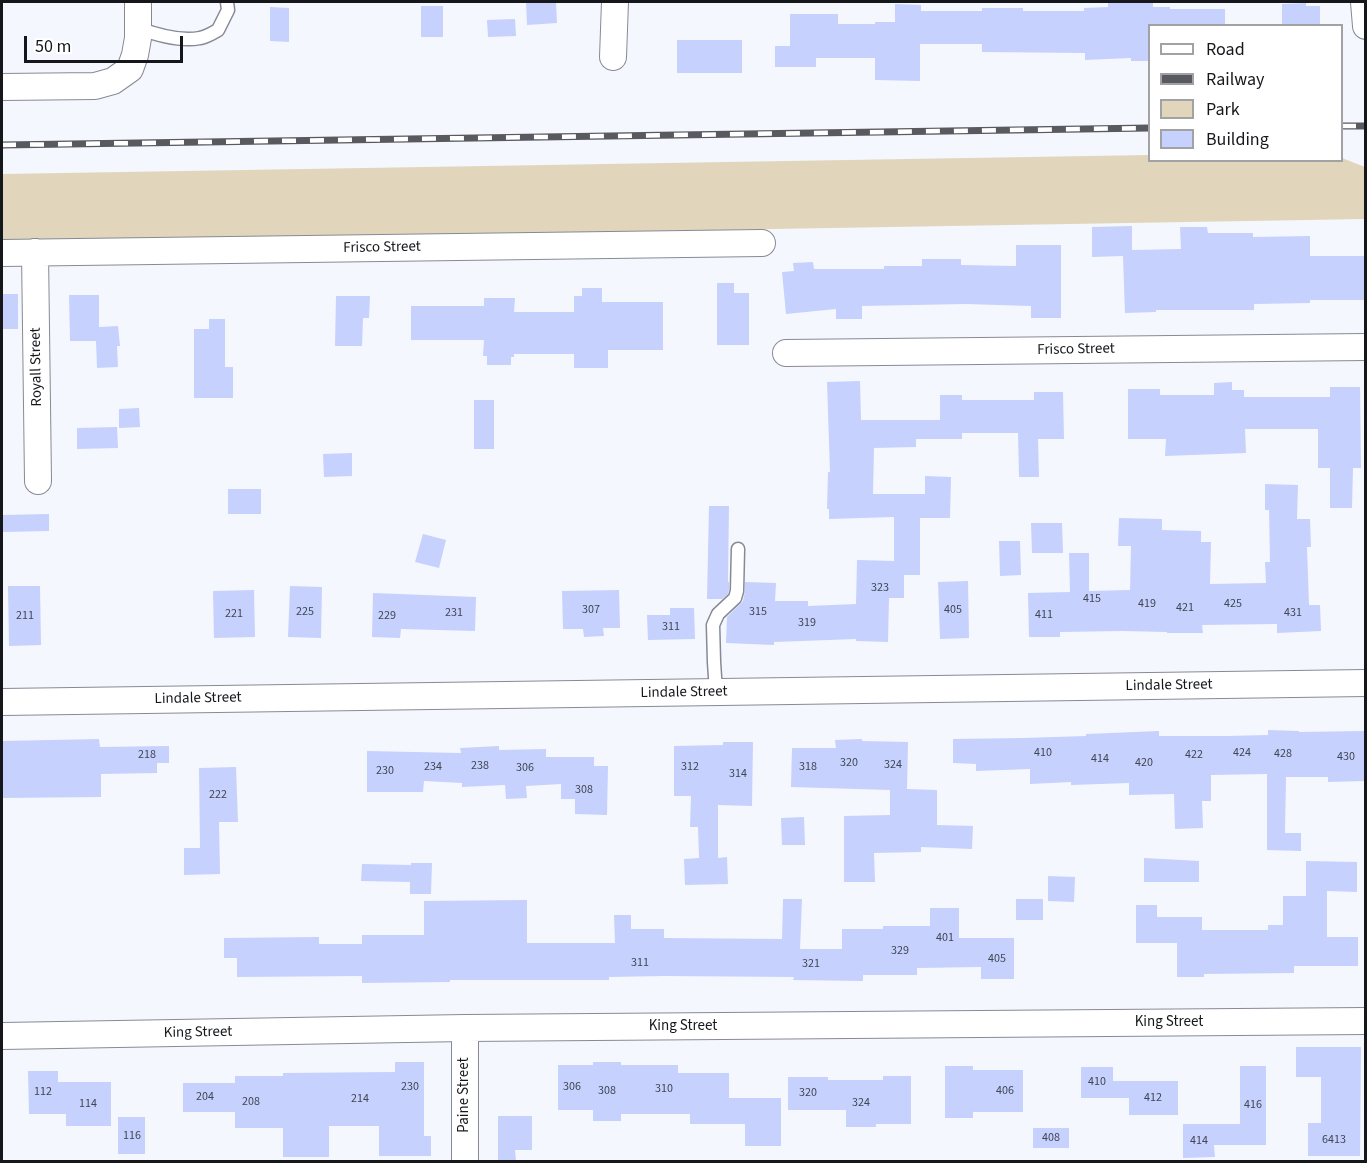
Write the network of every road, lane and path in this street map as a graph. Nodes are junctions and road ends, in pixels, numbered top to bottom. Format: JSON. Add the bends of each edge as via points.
{"nodes":[{"id":1,"x":138,"y":2,"type":"edge"},
{"id":2,"x":227,"y":2,"type":"edge"},
{"id":3,"x":615,"y":2,"type":"edge"},
{"id":4,"x":1364,"y":2,"type":"edge"},
{"id":5,"x":1365,"y":26,"type":"edge"},
{"id":6,"x":138,"y":28,"type":"junction"},
{"id":7,"x":613,"y":57,"type":"dead end"},
{"id":8,"x":2,"y":87,"type":"edge"},
{"id":9,"x":762,"y":243,"type":"dead end"},
{"id":10,"x":35,"y":252,"type":"junction"},
{"id":11,"x":2,"y":253,"type":"edge"},
{"id":12,"x":1365,"y":347,"type":"edge"},
{"id":13,"x":786,"y":352,"type":"dead end"},
{"id":14,"x":38,"y":481,"type":"dead end"},
{"id":15,"x":738,"y":549,"type":"dead end"},
{"id":16,"x":1365,"y":683,"type":"edge"},
{"id":17,"x":716,"y":692,"type":"junction"},
{"id":18,"x":2,"y":702,"type":"edge"},
{"id":19,"x":1365,"y":1022,"type":"edge"},
{"id":20,"x":465,"y":1028,"type":"junction"},
{"id":21,"x":2,"y":1036,"type":"edge"},
{"id":22,"x":465,"y":1161,"type":"edge"}],
"edges":[{"from":1,"to":6,"type":"street"},
{"from":2,"to":6,"type":"lane","via":[[228,10],[218,30],[201,38],[160,36]]},
{"from":3,"to":7,"type":"street"},
{"from":4,"to":5,"type":"street"},
{"from":6,"to":8,"type":"street","via":[[130,69],[113,81],[95,86]]},
{"from":9,"to":10,"type":"street","name":"Frisco Street"},
{"from":10,"to":11,"type":"street","name":"Frisco Street"},
{"from":10,"to":14,"type":"street","name":"Royall Street"},
{"from":12,"to":13,"type":"street","name":"Frisco Street"},
{"from":15,"to":17,"type":"lane","via":[[735,598],[718,614],[713,625]]},
{"from":16,"to":17,"type":"street","name":"Lindale Street"},
{"from":17,"to":18,"type":"street","name":"Lindale Street"},
{"from":19,"to":20,"type":"street","name":"King Street"},
{"from":20,"to":21,"type":"street","name":"King Street"},
{"from":20,"to":22,"type":"street","name":"Paine Street"}]}
